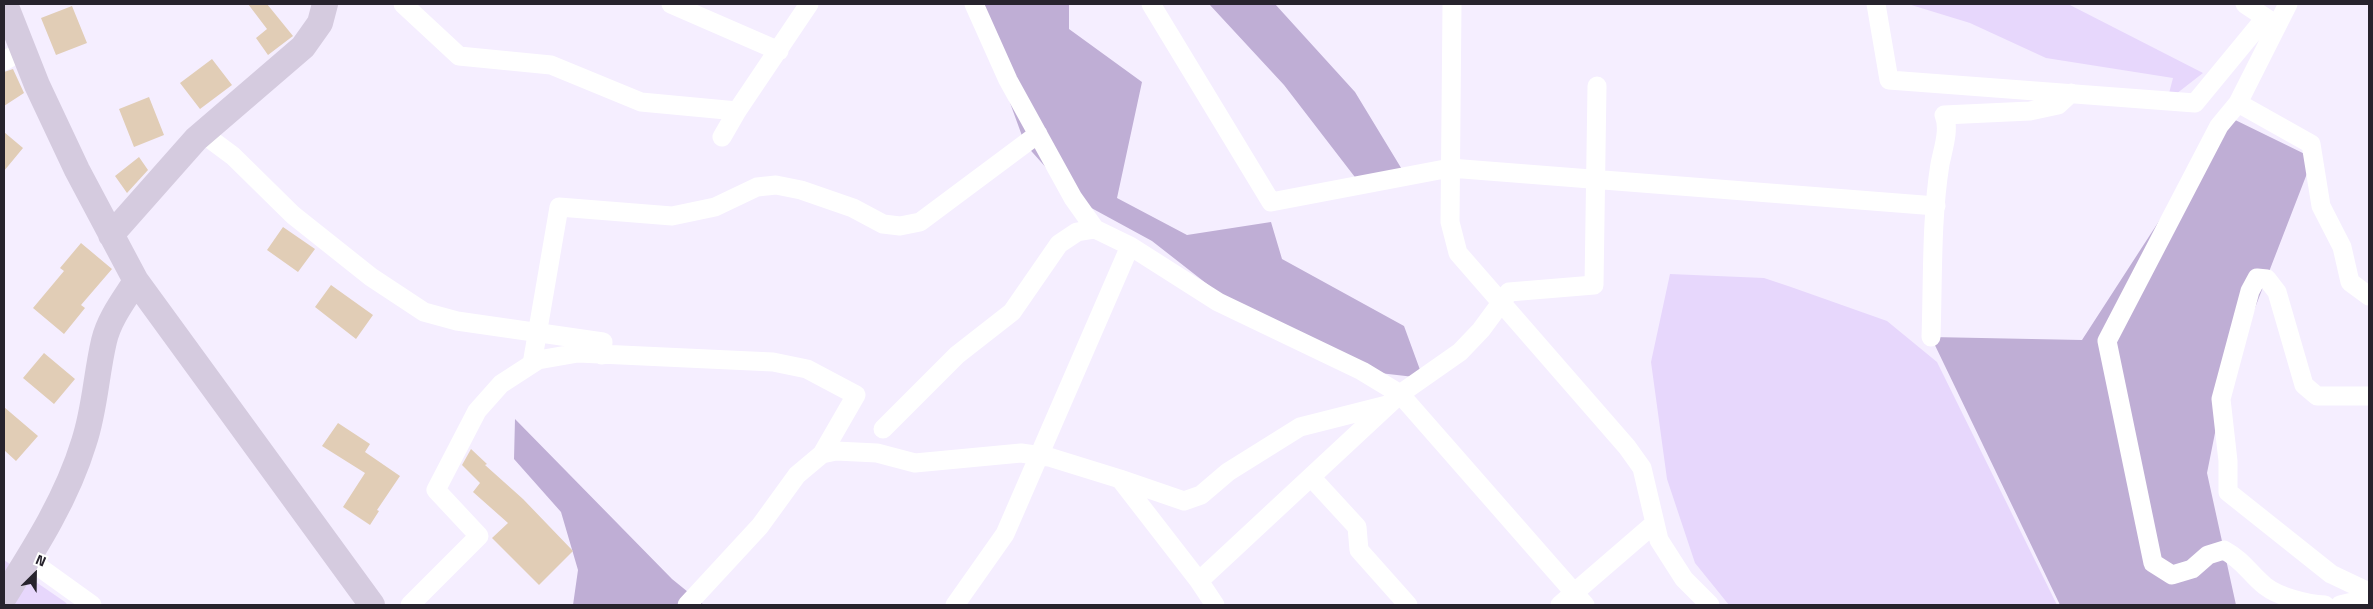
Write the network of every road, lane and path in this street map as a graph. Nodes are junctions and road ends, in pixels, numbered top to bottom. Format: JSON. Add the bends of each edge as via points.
{"nodes":[{"id":1,"x":5,"y":4,"type":"edge"},
{"id":2,"x":326,"y":4,"type":"edge"},
{"id":3,"x":403,"y":4,"type":"edge"},
{"id":4,"x":671,"y":4,"type":"edge"},
{"id":5,"x":809,"y":4,"type":"edge"},
{"id":6,"x":974,"y":4,"type":"edge"},
{"id":7,"x":1151,"y":4,"type":"edge"},
{"id":8,"x":1452,"y":4,"type":"edge"},
{"id":9,"x":1876,"y":4,"type":"edge"},
{"id":10,"x":2245,"y":4,"type":"edge"},
{"id":11,"x":2288,"y":4,"type":"edge"},
{"id":12,"x":2271,"y":22,"type":"junction"},
{"id":13,"x":779,"y":50,"type":"junction"},
{"id":14,"x":14,"y":56,"type":"edge"},
{"id":15,"x":1598,"y":86,"type":"dead end"},
{"id":16,"x":2071,"y":93,"type":"junction"},
{"id":17,"x":2238,"y":103,"type":"junction"},
{"id":18,"x":737,"y":110,"type":"junction"},
{"id":19,"x":202,"y":133,"type":"junction"},
{"id":20,"x":1038,"y":134,"type":"junction"},
{"id":21,"x":722,"y":136,"type":"dead end"},
{"id":22,"x":1450,"y":168,"type":"junction"},
{"id":23,"x":1596,"y":180,"type":"junction"},
{"id":24,"x":1936,"y":206,"type":"junction"},
{"id":25,"x":1095,"y":229,"type":"junction"},
{"id":26,"x":112,"y":235,"type":"junction"},
{"id":27,"x":1130,"y":246,"type":"junction"},
{"id":28,"x":136,"y":282,"type":"junction"},
{"id":29,"x":2369,"y":296,"type":"edge"},
{"id":30,"x":1502,"y":302,"type":"junction"},
{"id":31,"x":537,"y":333,"type":"junction"},
{"id":32,"x":1931,"y":336,"type":"dead end"},
{"id":33,"x":602,"y":354,"type":"junction"},
{"id":34,"x":532,"y":364,"type":"junction"},
{"id":35,"x":2369,"y":396,"type":"edge"},
{"id":36,"x":1394,"y":400,"type":"junction"},
{"id":37,"x":883,"y":429,"type":"dead end"},
{"id":38,"x":822,"y":454,"type":"junction"},
{"id":39,"x":1037,"y":455,"type":"junction"},
{"id":40,"x":1311,"y":478,"type":"junction"},
{"id":41,"x":1120,"y":479,"type":"junction"},
{"id":42,"x":1655,"y":523,"type":"junction"},
{"id":43,"x":28,"y":559,"type":"junction"},
{"id":44,"x":2369,"y":592,"type":"edge"},
{"id":45,"x":4,"y":597,"type":"edge"},
{"id":46,"x":1205,"y":597,"type":"edge"},
{"id":47,"x":2369,"y":598,"type":"edge"},
{"id":48,"x":1580,"y":599,"type":"edge"},
{"id":49,"x":92,"y":605,"type":"edge"},
{"id":50,"x":372,"y":605,"type":"edge"},
{"id":51,"x":410,"y":605,"type":"edge"},
{"id":52,"x":687,"y":605,"type":"edge"},
{"id":53,"x":955,"y":605,"type":"edge"},
{"id":54,"x":1408,"y":605,"type":"edge"},
{"id":55,"x":1560,"y":605,"type":"edge"},
{"id":56,"x":1710,"y":605,"type":"edge"},
{"id":57,"x":2325,"y":605,"type":"edge"},
{"id":58,"x":2340,"y":605,"type":"edge"}],
"edges":[{"from":1,"to":14,"type":"street"},
{"from":2,"to":19,"type":"street","via":[[320,23],[303,47]]},
{"from":3,"to":18,"type":"street","via":[[459,56],[551,65],[641,102]]},
{"from":4,"to":13,"type":"street"},
{"from":5,"to":13,"type":"street"},
{"from":6,"to":20,"type":"street","via":[[1008,80]]},
{"from":7,"to":22,"type":"street","via":[[1271,202]]},
{"from":8,"to":22,"type":"street"},
{"from":9,"to":16,"type":"street","via":[[1889,80]]},
{"from":10,"to":12,"type":"street"},
{"from":11,"to":12,"type":"street"},
{"from":12,"to":16,"type":"street","via":[[2196,103]]},
{"from":12,"to":17,"type":"street"},
{"from":13,"to":18,"type":"street"},
{"from":14,"to":26,"type":"street"},
{"from":15,"to":23,"type":"street"},
{"from":16,"to":24,"type":"street","via":[[2058,105],[2030,111],[1944,115],[1947,122]]},
{"from":17,"to":29,"type":"street","via":[[2311,144],[2321,206],[2342,247],[2350,282]]},
{"from":17,"to":57,"type":"street","via":[[2219,126],[2106,341],[2154,563],[2172,575],[2192,569],[2208,555],[2224,550],[2239,558],[2266,587],[2305,604]]},
{"from":18,"to":21,"type":"street"},
{"from":19,"to":26,"type":"street"},
{"from":19,"to":31,"type":"street","via":[[232,156],[293,215],[371,277],[424,312],[457,322]]},
{"from":20,"to":25,"type":"street","via":[[1073,198]]},
{"from":20,"to":31,"type":"street","via":[[920,222],[900,226],[883,224],[853,208],[776,185],[757,187],[715,207],[672,216],[559,207]]},
{"from":22,"to":23,"type":"street"},
{"from":22,"to":30,"type":"street","via":[[1450,222],[1458,254]]},
{"from":23,"to":24,"type":"street"},
{"from":23,"to":30,"type":"street","via":[[1594,285],[1509,292]]},
{"from":24,"to":32,"type":"street"},
{"from":25,"to":27,"type":"street"},
{"from":25,"to":37,"type":"street","via":[[1077,232],[1059,244],[1012,312],[957,355]]},
{"from":26,"to":28,"type":"street"},
{"from":27,"to":36,"type":"street","via":[[1218,302],[1362,372]]},
{"from":27,"to":39,"type":"street"},
{"from":28,"to":43,"type":"street","via":[[113,317],[104,340],[91,418],[74,474]]},
{"from":28,"to":50,"type":"street"},
{"from":30,"to":36,"type":"street","via":[[1460,352]]},
{"from":30,"to":42,"type":"street","via":[[1642,468]]},
{"from":31,"to":33,"type":"street","via":[[603,342]]},
{"from":31,"to":34,"type":"street"},
{"from":33,"to":34,"type":"street","via":[[578,353]]},
{"from":33,"to":38,"type":"street","via":[[773,362],[807,369],[856,395]]},
{"from":34,"to":51,"type":"street","via":[[501,384],[477,411],[436,490],[479,536]]},
{"from":35,"to":44,"type":"street","via":[[2317,396],[2304,385],[2276,292],[2267,279],[2257,278],[2250,291],[2221,399],[2228,492],[2331,574]]},
{"from":36,"to":40,"type":"street"},
{"from":36,"to":41,"type":"street","via":[[1300,427],[1228,472],[1200,495],[1184,501]]},
{"from":36,"to":48,"type":"street"},
{"from":38,"to":39,"type":"street","via":[[836,451],[877,453],[915,463],[1021,453]]},
{"from":38,"to":52,"type":"street","via":[[797,475],[760,526]]},
{"from":39,"to":41,"type":"street"},
{"from":39,"to":53,"type":"street","via":[[1005,534]]},
{"from":40,"to":46,"type":"street"},
{"from":40,"to":54,"type":"street","via":[[1357,527],[1360,550]]},
{"from":41,"to":46,"type":"street"},
{"from":42,"to":48,"type":"street"},
{"from":42,"to":56,"type":"street","via":[[1659,540],[1684,579]]},
{"from":43,"to":45,"type":"street"},
{"from":43,"to":49,"type":"street"},
{"from":47,"to":58,"type":"street"},
{"from":48,"to":55,"type":"street"}]}
